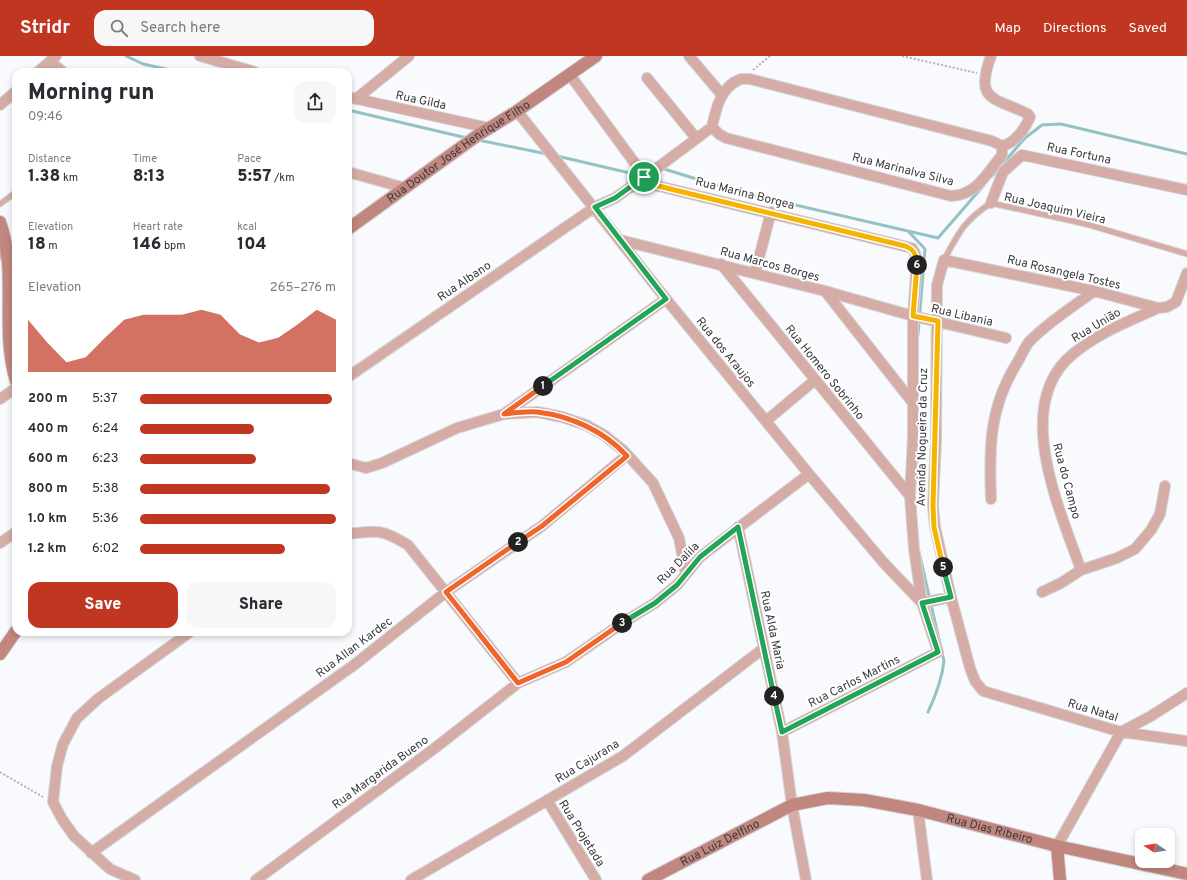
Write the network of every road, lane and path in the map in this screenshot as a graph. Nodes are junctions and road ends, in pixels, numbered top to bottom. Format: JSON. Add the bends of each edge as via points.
{"nodes":[{"id":1,"x":200,"y":56,"type":"edge"},
{"id":2,"x":229,"y":56,"type":"edge"},
{"id":3,"x":409,"y":56,"type":"edge"},
{"id":4,"x":596,"y":56,"type":"edge"},
{"id":5,"x":689,"y":56,"type":"edge"},
{"id":6,"x":770,"y":56,"type":"edge"},
{"id":7,"x":902,"y":56,"type":"edge"},
{"id":8,"x":991,"y":56,"type":"edge"},
{"id":9,"x":53,"y":59,"type":"edge"},
{"id":10,"x":221,"y":63,"type":"junction"},
{"id":11,"x":43,"y":68,"type":"edge"},
{"id":12,"x":60,"y":68,"type":"edge"},
{"id":13,"x":240,"y":68,"type":"edge"},
{"id":14,"x":570,"y":75,"type":"junction"},
{"id":15,"x":984,"y":75,"type":"junction"},
{"id":16,"x":647,"y":78,"type":"dead end"},
{"id":17,"x":741,"y":79,"type":"junction"},
{"id":18,"x":12,"y":94,"type":"edge"},
{"id":19,"x":722,"y":95,"type":"junction"},
{"id":20,"x":352,"y":98,"type":"edge"},
{"id":21,"x":0,"y":105,"type":"edge"},
{"id":22,"x":517,"y":111,"type":"junction"},
{"id":23,"x":712,"y":127,"type":"junction"},
{"id":24,"x":489,"y":128,"type":"junction"},
{"id":25,"x":696,"y":138,"type":"junction"},
{"id":26,"x":1002,"y":146,"type":"junction"},
{"id":27,"x":646,"y":172,"type":"junction"},
{"id":28,"x":352,"y":173,"type":"edge"},
{"id":29,"x":405,"y":188,"type":"junction"},
{"id":30,"x":1187,"y":190,"type":"edge"},
{"id":31,"x":12,"y":195,"type":"edge"},
{"id":32,"x":991,"y":203,"type":"junction"},
{"id":33,"x":0,"y":204,"type":"edge"},
{"id":34,"x":595,"y":207,"type":"junction"},
{"id":35,"x":771,"y":212,"type":"junction"},
{"id":36,"x":0,"y":222,"type":"edge"},
{"id":37,"x":352,"y":226,"type":"edge"},
{"id":38,"x":620,"y":240,"type":"junction"},
{"id":39,"x":898,"y":245,"type":"joint"},
{"id":40,"x":8,"y":250,"type":"edge"},
{"id":41,"x":1187,"y":254,"type":"edge"},
{"id":42,"x":944,"y":260,"type":"junction"},
{"id":43,"x":721,"y":264,"type":"junction"},
{"id":44,"x":754,"y":273,"type":"junction"},
{"id":45,"x":1187,"y":273,"type":"edge"},
{"id":46,"x":825,"y":291,"type":"junction"},
{"id":47,"x":1094,"y":291,"type":"junction"},
{"id":48,"x":666,"y":299,"type":"junction"},
{"id":49,"x":1158,"y":308,"type":"junction"},
{"id":50,"x":914,"y":317,"type":"junction"},
{"id":51,"x":936,"y":321,"type":"junction"},
{"id":52,"x":1006,"y":338,"type":"dead end"},
{"id":53,"x":12,"y":368,"type":"edge"},
{"id":54,"x":352,"y":374,"type":"edge"},
{"id":55,"x":1054,"y":374,"type":"joint"},
{"id":56,"x":815,"y":380,"type":"junction"},
{"id":57,"x":12,"y":391,"type":"edge"},
{"id":58,"x":0,"y":399,"type":"edge"},
{"id":59,"x":913,"y":403,"type":"junction"},
{"id":60,"x":504,"y":414,"type":"junction"},
{"id":61,"x":766,"y":421,"type":"junction"},
{"id":62,"x":627,"y":456,"type":"junction"},
{"id":63,"x":352,"y":464,"type":"edge"},
{"id":64,"x":809,"y":474,"type":"junction"},
{"id":65,"x":1165,"y":486,"type":"dead end"},
{"id":66,"x":910,"y":496,"type":"junction"},
{"id":67,"x":991,"y":499,"type":"dead end"},
{"id":68,"x":738,"y":527,"type":"junction"},
{"id":69,"x":352,"y":533,"type":"edge"},
{"id":70,"x":12,"y":535,"type":"edge"},
{"id":71,"x":0,"y":543,"type":"edge"},
{"id":72,"x":1081,"y":570,"type":"junction"},
{"id":73,"x":686,"y":574,"type":"junction"},
{"id":74,"x":446,"y":592,"type":"junction"},
{"id":75,"x":1042,"y":592,"type":"dead end"},
{"id":76,"x":948,"y":598,"type":"junction"},
{"id":77,"x":925,"y":602,"type":"junction"},
{"id":78,"x":13,"y":636,"type":"edge"},
{"id":79,"x":184,"y":636,"type":"edge"},
{"id":80,"x":764,"y":648,"type":"junction"},
{"id":81,"x":938,"y":652,"type":"joint"},
{"id":82,"x":0,"y":654,"type":"edge"},
{"id":83,"x":518,"y":683,"type":"junction"},
{"id":84,"x":1187,"y":693,"type":"edge"},
{"id":85,"x":995,"y":694,"type":"joint"},
{"id":86,"x":782,"y":732,"type":"junction"},
{"id":87,"x":1121,"y":732,"type":"junction"},
{"id":88,"x":1187,"y":741,"type":"edge"},
{"id":89,"x":0,"y":772,"type":"edge"},
{"id":90,"x":547,"y":800,"type":"junction"},
{"id":91,"x":53,"y":802,"type":"junction"},
{"id":92,"x":792,"y":805,"type":"junction"},
{"id":93,"x":918,"y":810,"type":"junction"},
{"id":94,"x":1057,"y":846,"type":"junction"},
{"id":95,"x":91,"y":853,"type":"junction"},
{"id":96,"x":1187,"y":874,"type":"edge"},
{"id":97,"x":135,"y":880,"type":"edge"},
{"id":98,"x":256,"y":880,"type":"edge"},
{"id":99,"x":412,"y":880,"type":"edge"},
{"id":100,"x":596,"y":880,"type":"edge"},
{"id":101,"x":648,"y":880,"type":"edge"},
{"id":102,"x":806,"y":880,"type":"edge"},
{"id":103,"x":927,"y":880,"type":"edge"},
{"id":104,"x":1060,"y":880,"type":"edge"}],
"edges":[{"from":1,"to":10,"type":"street"},
{"from":2,"to":10,"type":"street"},
{"from":3,"to":20,"type":"street"},
{"from":4,"to":14,"type":"street","name":"Rua Doutor José Henrique Filho"},
{"from":5,"to":19,"type":"street"},
{"from":6,"to":17,"type":"path"},
{"from":7,"to":15,"type":"path"},
{"from":8,"to":15,"type":"street"},
{"from":9,"to":11,"type":"street"},
{"from":9,"to":12,"type":"street"},
{"from":10,"to":13,"type":"street"},
{"from":14,"to":22,"type":"street","name":"Rua Doutor José Henrique Filho"},
{"from":14,"to":27,"type":"street"},
{"from":15,"to":26,"type":"street","via":[[984,87],[990,97],[1030,117],[1013,141]]},
{"from":16,"to":25,"type":"street"},
{"from":17,"to":19,"type":"street"},
{"from":17,"to":26,"type":"street","via":[[992,141]]},
{"from":18,"to":21,"type":"street"},
{"from":19,"to":23,"type":"street","via":[[716,107]]},
{"from":20,"to":24,"type":"street","name":"Rua Gilda"},
{"from":22,"to":24,"type":"street","name":"Rua Doutor José Henrique Filho"},
{"from":22,"to":34,"type":"street","name":"Rua dos Araujos"},
{"from":23,"to":25,"type":"street"},
{"from":23,"to":26,"type":"street","name":"Rua Marinalva Silva","via":[[726,138],[951,196],[961,196],[972,191],[1002,155]]},
{"from":24,"to":29,"type":"street","name":"Rua Doutor José Henrique Filho"},
{"from":25,"to":27,"type":"street"},
{"from":27,"to":34,"type":"street","via":[[615,198]]},
{"from":27,"to":35,"type":"street","name":"Rua Marina Borgea","via":[[650,184]]},
{"from":28,"to":29,"type":"street"},
{"from":29,"to":37,"type":"street","name":"Rua Doutor José Henrique Filho"},
{"from":30,"to":32,"type":"street","name":"Rua Fortuna","via":[[1022,155],[1003,172]]},
{"from":31,"to":33,"type":"lane"},
{"from":32,"to":41,"type":"lane","name":"Rua Joaquim Vieira","via":[[1086,224]]},
{"from":32,"to":42,"type":"lane","name":"Rua Joaquim Vieira","via":[[969,219]]},
{"from":34,"to":38,"type":"street","name":"Rua dos Araujos"},
{"from":34,"to":54,"type":"street","name":"Rua Albano"},
{"from":35,"to":39,"type":"street","name":"Rua Marina Borgea"},
{"from":35,"to":44,"type":"street"},
{"from":36,"to":40,"type":"street"},
{"from":38,"to":43,"type":"street","name":"Rua Marcos Borges"},
{"from":38,"to":48,"type":"street","name":"Rua dos Araujos"},
{"from":39,"to":50,"type":"street","name":"Avenida Nogueira da Cruz","via":[[912,248],[916,253]]},
{"from":40,"to":53,"type":"street","via":[[6,334],[7,352]]},
{"from":42,"to":47,"type":"street","name":"Rua Rosangela Tostes"},
{"from":42,"to":51,"type":"street","name":"Avenida Nogueira da Cruz","via":[[937,285]]},
{"from":43,"to":44,"type":"street","name":"Rua Marcos Borges"},
{"from":43,"to":56,"type":"street","name":"Rua Homero Sobrinho"},
{"from":44,"to":46,"type":"street","name":"Rua Marcos Borges"},
{"from":45,"to":49,"type":"street","via":[[1176,302]]},
{"from":46,"to":50,"type":"street","name":"Rua Marcos Borges"},
{"from":46,"to":59,"type":"street"},
{"from":47,"to":49,"type":"street","name":"Rua Rosangela Tostes"},
{"from":47,"to":67,"type":"street","via":[[1029,343],[1007,379],[997,406],[991,440]]},
{"from":48,"to":60,"type":"street"},
{"from":48,"to":61,"type":"street","name":"Rua dos Araujos"},
{"from":49,"to":55,"type":"street","name":"Rua União","via":[[1091,341],[1072,354]]},
{"from":50,"to":51,"type":"street","name":"Rua Libania"},
{"from":50,"to":59,"type":"street","name":"Avenida Nogueira da Cruz"},
{"from":51,"to":52,"type":"street","name":"Rua Libania"},
{"from":51,"to":76,"type":"street","name":"Avenida Nogueira da Cruz","via":[[933,506],[934,527]]},
{"from":55,"to":72,"type":"street","name":"Rua do Campo","via":[[1043,409],[1044,450]]},
{"from":56,"to":61,"type":"street"},
{"from":56,"to":66,"type":"street","name":"Rua Homero Sobrinho"},
{"from":57,"to":58,"type":"street"},
{"from":59,"to":66,"type":"street","name":"Avenida Nogueira da Cruz"},
{"from":60,"to":62,"type":"street","via":[[536,412],[586,425],[604,435]]},
{"from":60,"to":63,"type":"street","via":[[457,428],[382,463],[366,468]]},
{"from":61,"to":64,"type":"street","name":"Rua dos Araujos"},
{"from":62,"to":73,"type":"street","via":[[653,483],[679,538]]},
{"from":62,"to":74,"type":"street","name":"Rua Allan Kardec","via":[[542,526]]},
{"from":64,"to":68,"type":"street","name":"Rua Dalila"},
{"from":64,"to":77,"type":"street","name":"Rua dos Araujos","via":[[882,562]]},
{"from":65,"to":72,"type":"street","via":[[1160,514],[1135,549]]},
{"from":66,"to":77,"type":"street","name":"Avenida Nogueira da Cruz","via":[[914,549]]},
{"from":68,"to":73,"type":"street","name":"Rua Dalila","via":[[700,557]]},
{"from":68,"to":80,"type":"street","name":"Rua Alda Maria"},
{"from":69,"to":74,"type":"street","via":[[374,530],[393,536],[408,545]]},
{"from":70,"to":71,"type":"street"},
{"from":72,"to":75,"type":"street"},
{"from":73,"to":83,"type":"street","name":"Rua Dalila","via":[[655,603],[566,662]]},
{"from":74,"to":83,"type":"street"},
{"from":74,"to":95,"type":"street","name":"Rua Allan Kardec","via":[[354,665]]},
{"from":76,"to":77,"type":"street"},
{"from":76,"to":85,"type":"street","name":"Avenida Nogueira da Cruz","via":[[975,681],[983,691]]},
{"from":77,"to":81,"type":"street","name":"Avenida Nogueira da Cruz"},
{"from":78,"to":82,"type":"street"},
{"from":79,"to":91,"type":"street","via":[[99,698],[77,718],[63,744],[57,766]]},
{"from":80,"to":86,"type":"street","name":"Rua Alda Maria"},
{"from":80,"to":90,"type":"street","name":"Rua Cajurana","via":[[642,743]]},
{"from":81,"to":86,"type":"street","name":"Rua Carlos Martins"},
{"from":83,"to":98,"type":"street","name":"Rua Margarida Bueno"},
{"from":84,"to":87,"type":"street"},
{"from":85,"to":87,"type":"street","name":"Rua Natal"},
{"from":86,"to":92,"type":"street","name":"Rua Alda Maria"},
{"from":87,"to":88,"type":"street","name":"Rua Natal"},
{"from":87,"to":94,"type":"street"},
{"from":89,"to":91,"type":"path"},
{"from":90,"to":99,"type":"street","name":"Rua Cajurana"},
{"from":90,"to":100,"type":"street","name":"Rua Projetada"},
{"from":91,"to":95,"type":"street","via":[[74,836]]},
{"from":92,"to":93,"type":"street","name":"Rua Dias Ribeiro","via":[[828,798],[864,800]]},
{"from":92,"to":101,"type":"street","name":"Rua Luiz Delfino"},
{"from":92,"to":102,"type":"street","name":"Rua Alda Maria"},
{"from":93,"to":94,"type":"street","name":"Rua Dias Ribeiro"},
{"from":93,"to":103,"type":"street"},
{"from":94,"to":96,"type":"street","name":"Rua Dias Ribeiro"},
{"from":94,"to":104,"type":"street"},
{"from":95,"to":97,"type":"street","via":[[110,869]]}]}
